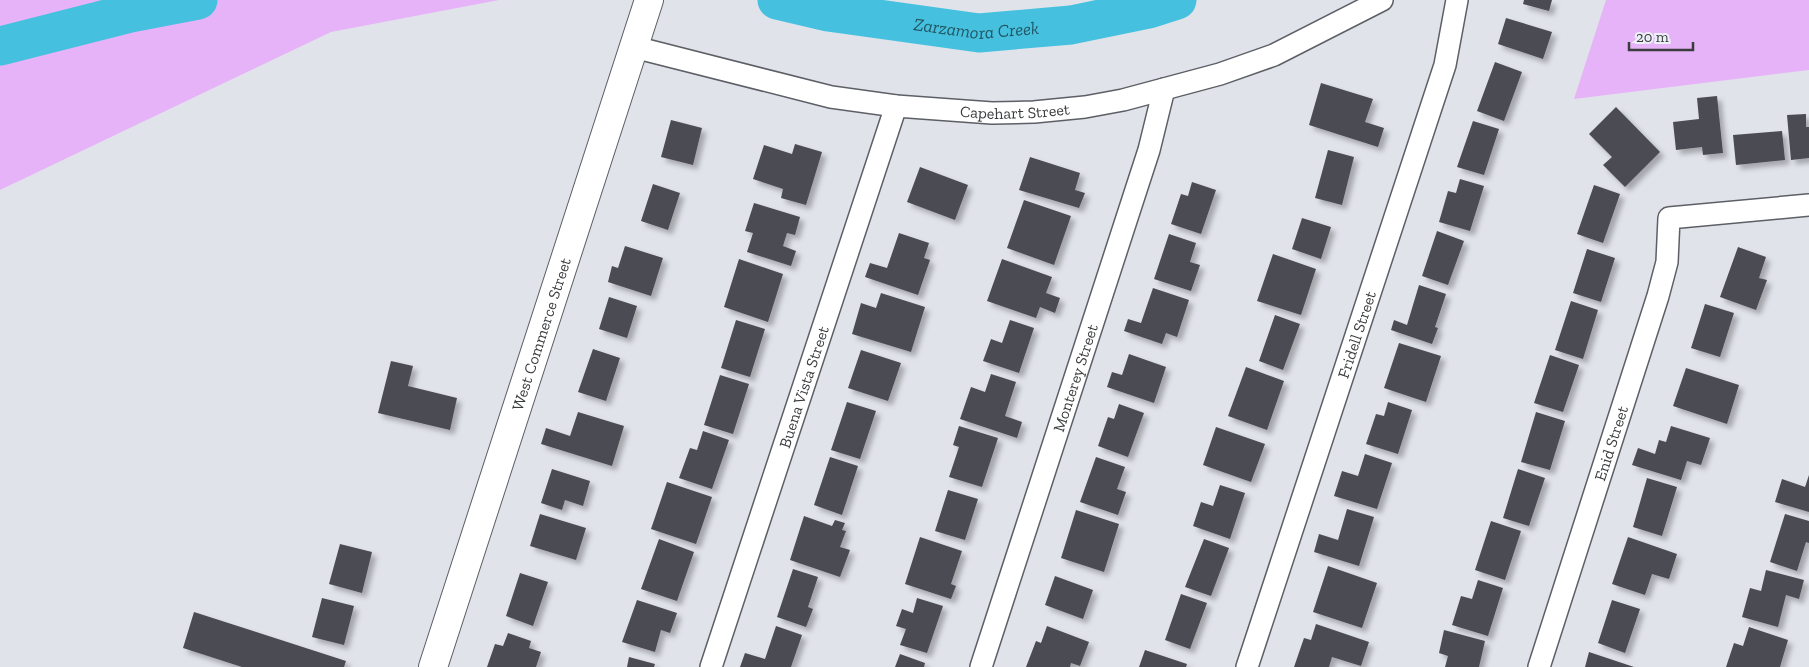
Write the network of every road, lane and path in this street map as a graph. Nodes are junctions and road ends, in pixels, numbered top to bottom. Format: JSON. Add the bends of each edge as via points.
{"nodes":[{"id":1,"x":1382,"y":0,"type":"edge"},
{"id":2,"x":1457,"y":0,"type":"edge"},
{"id":3,"x":647,"y":8,"type":"edge"},
{"id":4,"x":634,"y":46,"type":"junction"},
{"id":5,"x":1164,"y":89,"type":"junction"},
{"id":6,"x":896,"y":106,"type":"junction"},
{"id":7,"x":1809,"y":204,"type":"edge"},
{"id":8,"x":433,"y":667,"type":"edge"},
{"id":9,"x":711,"y":667,"type":"edge"},
{"id":10,"x":981,"y":667,"type":"edge"},
{"id":11,"x":1247,"y":667,"type":"edge"},
{"id":12,"x":1539,"y":667,"type":"edge"}],
"edges":[{"from":1,"to":5,"type":"street","name":"Capehart Street","via":[[1274,55]]},
{"from":2,"to":11,"type":"street","name":"Fridell Street","via":[[1445,65]]},
{"from":3,"to":4,"type":"main road","name":"West Commerce Street"},
{"from":4,"to":6,"type":"street","name":"Capehart Street","via":[[831,97]]},
{"from":4,"to":8,"type":"main road","name":"West Commerce Street"},
{"from":5,"to":6,"type":"street","name":"Capehart Street","via":[[1085,107],[1034,112]]},
{"from":5,"to":10,"type":"street","name":"Monterey Street","via":[[1149,150]]},
{"from":6,"to":9,"type":"street","name":"Buena Vista Street"},
{"from":7,"to":12,"type":"street","name":"Enid Street","via":[[1669,218],[1667,262],[1658,296]]}]}
